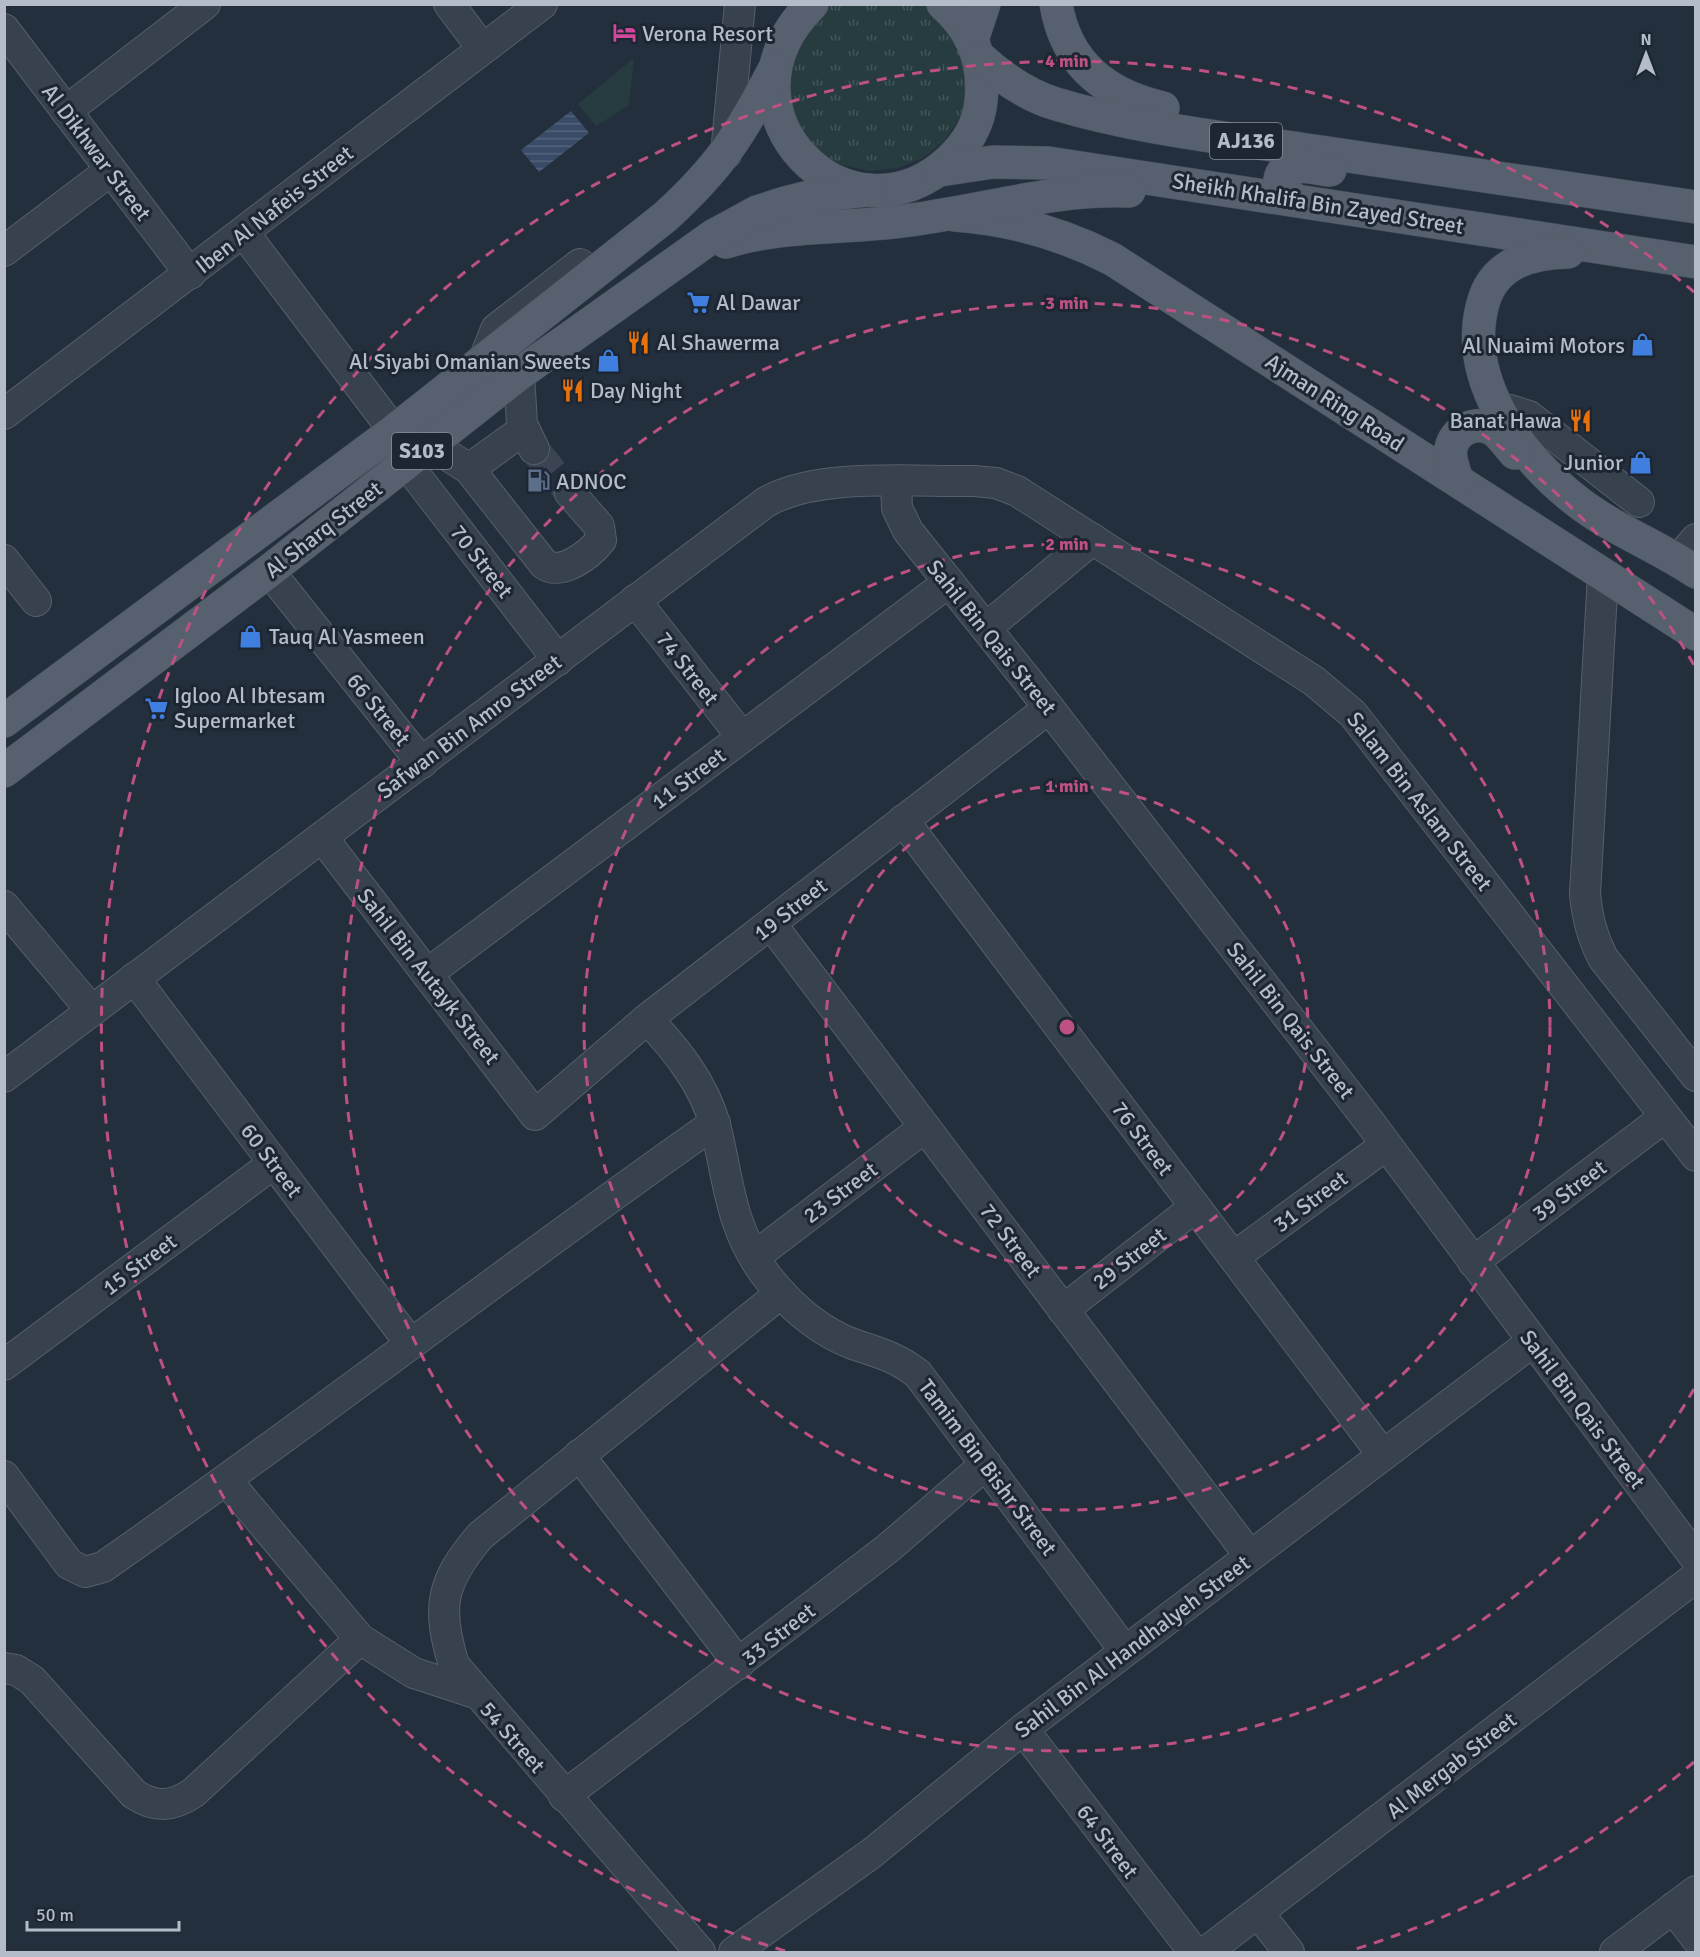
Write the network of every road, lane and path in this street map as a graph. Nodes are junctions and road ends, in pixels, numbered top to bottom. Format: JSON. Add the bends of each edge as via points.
{"nodes":[{"id":1,"x":205,"y":4,"type":"edge"},
{"id":2,"x":450,"y":4,"type":"edge"},
{"id":3,"x":542,"y":4,"type":"edge"},
{"id":4,"x":740,"y":4,"type":"edge"},
{"id":5,"x":783,"y":4,"type":"edge"},
{"id":6,"x":812,"y":4,"type":"edge"},
{"id":7,"x":943,"y":4,"type":"edge"},
{"id":8,"x":984,"y":4,"type":"edge"},
{"id":9,"x":1056,"y":4,"type":"edge"},
{"id":10,"x":4,"y":29,"type":"edge"},
{"id":11,"x":482,"y":48,"type":"junction"},
{"id":12,"x":976,"y":49,"type":"junction"},
{"id":13,"x":777,"y":62,"type":"junction"},
{"id":14,"x":66,"y":111,"type":"junction"},
{"id":15,"x":726,"y":154,"type":"junction"},
{"id":16,"x":111,"y":170,"type":"junction"},
{"id":17,"x":940,"y":170,"type":"junction"},
{"id":18,"x":1528,"y":182,"type":"junction"},
{"id":19,"x":868,"y":190,"type":"junction"},
{"id":20,"x":1294,"y":200,"type":"junction"},
{"id":21,"x":1695,"y":207,"type":"edge"},
{"id":22,"x":955,"y":215,"type":"junction"},
{"id":23,"x":1419,"y":218,"type":"junction"},
{"id":24,"x":244,"y":233,"type":"junction"},
{"id":25,"x":4,"y":251,"type":"edge"},
{"id":26,"x":1635,"y":252,"type":"junction"},
{"id":27,"x":677,"y":261,"type":"junction"},
{"id":28,"x":1695,"y":262,"type":"edge"},
{"id":29,"x":190,"y":274,"type":"junction"},
{"id":30,"x":519,"y":374,"type":"junction"},
{"id":31,"x":1500,"y":412,"type":"junction"},
{"id":32,"x":4,"y":414,"type":"edge"},
{"id":33,"x":394,"y":431,"type":"junction"},
{"id":34,"x":418,"y":454,"type":"junction"},
{"id":35,"x":469,"y":469,"type":"junction"},
{"id":36,"x":1457,"y":480,"type":"junction"},
{"id":37,"x":974,"y":481,"type":"joint"},
{"id":38,"x":896,"y":482,"type":"junction"},
{"id":39,"x":570,"y":493,"type":"tunnel mouth"},
{"id":40,"x":1639,"y":502,"type":"dead end"},
{"id":41,"x":1597,"y":514,"type":"junction"},
{"id":42,"x":1093,"y":539,"type":"junction"},
{"id":43,"x":1690,"y":557,"type":"edge"},
{"id":44,"x":4,"y":560,"type":"edge"},
{"id":45,"x":269,"y":571,"type":"junction"},
{"id":46,"x":1603,"y":574,"type":"junction"},
{"id":47,"x":949,"y":582,"type":"junction"},
{"id":48,"x":635,"y":600,"type":"junction"},
{"id":49,"x":36,"y":601,"type":"dead end"},
{"id":50,"x":986,"y":628,"type":"junction"},
{"id":51,"x":1695,"y":634,"type":"edge"},
{"id":52,"x":558,"y":660,"type":"junction"},
{"id":53,"x":1049,"y":708,"type":"junction"},
{"id":54,"x":4,"y":721,"type":"edge"},
{"id":55,"x":742,"y":737,"type":"junction"},
{"id":56,"x":422,"y":763,"type":"junction"},
{"id":57,"x":4,"y":771,"type":"edge"},
{"id":58,"x":903,"y":820,"type":"junction"},
{"id":59,"x":322,"y":837,"type":"junction"},
{"id":60,"x":4,"y":906,"type":"edge"},
{"id":61,"x":771,"y":924,"type":"junction"},
{"id":62,"x":427,"y":974,"type":"junction"},
{"id":63,"x":134,"y":978,"type":"junction"},
{"id":64,"x":92,"y":1011,"type":"junction"},
{"id":65,"x":647,"y":1019,"type":"junction"},
{"id":66,"x":1695,"y":1076,"type":"edge"},
{"id":67,"x":4,"y":1077,"type":"edge"},
{"id":68,"x":535,"y":1115,"type":"joint"},
{"id":69,"x":1665,"y":1118,"type":"junction"},
{"id":70,"x":715,"y":1123,"type":"junction"},
{"id":71,"x":925,"y":1126,"type":"junction"},
{"id":72,"x":1386,"y":1145,"type":"junction"},
{"id":73,"x":1695,"y":1156,"type":"edge"},
{"id":74,"x":274,"y":1163,"type":"junction"},
{"id":75,"x":1196,"y":1207,"type":"junction"},
{"id":76,"x":754,"y":1257,"type":"junction"},
{"id":77,"x":1234,"y":1257,"type":"junction"},
{"id":78,"x":1473,"y":1262,"type":"junction"},
{"id":79,"x":781,"y":1293,"type":"junction"},
{"id":80,"x":1063,"y":1310,"type":"junction"},
{"id":81,"x":411,"y":1342,"type":"junction"},
{"id":82,"x":1532,"y":1342,"type":"junction"},
{"id":83,"x":4,"y":1365,"type":"edge"},
{"id":84,"x":579,"y":1455,"type":"junction"},
{"id":85,"x":1383,"y":1455,"type":"junction"},
{"id":86,"x":986,"y":1464,"type":"junction"},
{"id":87,"x":4,"y":1476,"type":"edge"},
{"id":88,"x":227,"y":1481,"type":"junction"},
{"id":89,"x":1250,"y":1556,"type":"junction"},
{"id":90,"x":1695,"y":1559,"type":"edge"},
{"id":91,"x":1695,"y":1577,"type":"edge"},
{"id":92,"x":360,"y":1639,"type":"junction"},
{"id":93,"x":1125,"y":1651,"type":"junction"},
{"id":94,"x":739,"y":1664,"type":"junction"},
{"id":95,"x":4,"y":1668,"type":"edge"},
{"id":96,"x":475,"y":1693,"type":"junction"},
{"id":97,"x":1023,"y":1729,"type":"junction"},
{"id":98,"x":564,"y":1796,"type":"junction"},
{"id":99,"x":1684,"y":1900,"type":"edge"},
{"id":100,"x":1258,"y":1913,"type":"junction"},
{"id":101,"x":1695,"y":1938,"type":"edge"},
{"id":102,"x":700,"y":1953,"type":"edge"},
{"id":103,"x":734,"y":1953,"type":"edge"},
{"id":104,"x":1194,"y":1953,"type":"edge"},
{"id":105,"x":1206,"y":1953,"type":"edge"},
{"id":106,"x":1289,"y":1953,"type":"edge"},
{"id":107,"x":1615,"y":1953,"type":"edge"}],
"edges":[{"from":1,"to":14,"type":"street"},
{"from":2,"to":11,"type":"street"},
{"from":3,"to":11,"type":"street","name":"Iben Al Nafeis Street"},
{"from":4,"to":15,"type":"street"},
{"from":5,"to":13,"type":"main road"},
{"from":6,"to":13,"type":"main road","name":"Al Sharq Street","via":[[787,35]]},
{"from":7,"to":12,"type":"main road","via":[[963,25]]},
{"from":8,"to":12,"type":"main road"},
{"from":9,"to":18,"type":"main road","via":[[1066,39],[1078,59],[1110,89],[1136,101],[1182,112],[1453,155]]},
{"from":10,"to":14,"type":"street","name":"Al Dikhwar Street"},
{"from":11,"to":24,"type":"street","name":"Iben Al Nafeis Street"},
{"from":12,"to":17,"type":"main road","via":[[982,91],[980,108],[972,132]]},
{"from":12,"to":18,"type":"main road","number":"AJ136","via":[[1014,85],[1076,109],[1226,138]]},
{"from":13,"to":15,"type":"main road","name":"Al Sharq Street","number":"S103"},
{"from":13,"to":19,"type":"main road","via":[[775,102],[788,140],[822,174]]},
{"from":14,"to":16,"type":"street","name":"Al Dikhwar Street"},
{"from":15,"to":33,"type":"main road","name":"Al Sharq Street","number":"S103","via":[[665,217]]},
{"from":16,"to":25,"type":"street"},
{"from":16,"to":29,"type":"street","name":"Al Dikhwar Street"},
{"from":17,"to":19,"type":"main road","name":"Al Sharq Street","via":[[918,183]]},
{"from":17,"to":20,"type":"main road","name":"Sheikh Khalifa Bin Zayed Street","number":"AJ136","via":[[993,162],[1048,163]]},
{"from":18,"to":20,"type":"main road","via":[[1468,187],[1297,166],[1285,169],[1279,180],[1284,192]]},
{"from":18,"to":21,"type":"main road","number":"AJ136"},
{"from":19,"to":27,"type":"main road","name":"Al Sharq Street","number":"S103","via":[[813,195],[757,212]]},
{"from":20,"to":23,"type":"main road","name":"Sheikh Khalifa Bin Zayed Street","number":"AJ136"},
{"from":22,"to":23,"type":"main road","via":[[1047,196],[1117,190],[1342,216]]},
{"from":22,"to":27,"type":"main road","via":[[760,234]]},
{"from":22,"to":36,"type":"main road","name":"Ajman Ring Road","via":[[1036,228],[1112,259]]},
{"from":23,"to":26,"type":"main road","name":"Sheikh Khalifa Bin Zayed Street","number":"AJ136"},
{"from":24,"to":29,"type":"street","name":"Iben Al Nafeis Street"},
{"from":24,"to":33,"type":"street"},
{"from":26,"to":28,"type":"main road","name":"Sheikh Khalifa Bin Zayed Street","number":"AJ136"},
{"from":26,"to":31,"type":"main road","via":[[1532,255],[1511,264],[1494,279],[1481,310],[1479,342],[1486,381]]},
{"from":27,"to":30,"type":"main road","name":"Al Sharq Street","number":"S103"},
{"from":29,"to":32,"type":"street","name":"Iben Al Nafeis Street"},
{"from":30,"to":34,"type":"main road","name":"Al Sharq Street","number":"S103"},
{"from":30,"to":35,"type":"street","via":[[529,440]]},
{"from":31,"to":40,"type":"street","via":[[1510,410],[1529,416]]},
{"from":31,"to":41,"type":"main road","via":[[1544,471]]},
{"from":33,"to":54,"type":"main road","name":"Al Sharq Street","number":"S103"},
{"from":34,"to":35,"type":"street"},
{"from":34,"to":45,"type":"main road","name":"Al Sharq Street","number":"S103"},
{"from":34,"to":52,"type":"street","name":"70 Street"},
{"from":35,"to":39,"type":"street","via":[[544,564],[555,569],[566,567],[601,540],[599,526]]},
{"from":36,"to":41,"type":"main road","via":[[1451,456],[1454,440],[1465,429],[1482,426],[1497,432],[1555,494]]},
{"from":36,"to":46,"type":"main road","name":"Ajman Ring Road"},
{"from":37,"to":38,"type":"street","name":"Safwan Bin Amro Street"},
{"from":37,"to":42,"type":"street","name":"Salam Bin Aslam Street","via":[[1006,486]]},
{"from":38,"to":47,"type":"street","name":"Sahil Bin Qais Street","via":[[901,520]]},
{"from":38,"to":48,"type":"street","name":"Safwan Bin Amro Street","via":[[813,486],[779,495]]},
{"from":41,"to":43,"type":"main road"},
{"from":42,"to":50,"type":"street"},
{"from":42,"to":69,"type":"street","name":"Salam Bin Aslam Street","via":[[1314,681],[1353,714]]},
{"from":44,"to":49,"type":"street"},
{"from":45,"to":56,"type":"street","name":"66 Street"},
{"from":45,"to":57,"type":"main road","name":"Al Sharq Street","number":"S103"},
{"from":46,"to":51,"type":"main road","name":"Ajman Ring Road"},
{"from":46,"to":66,"type":"street","via":[[1587,916],[1603,958]]},
{"from":47,"to":50,"type":"street","name":"Sahil Bin Qais Street"},
{"from":47,"to":55,"type":"street","name":"11 Street"},
{"from":48,"to":52,"type":"street","name":"Safwan Bin Amro Street"},
{"from":48,"to":55,"type":"street","name":"74 Street"},
{"from":50,"to":53,"type":"street","name":"Sahil Bin Qais Street"},
{"from":52,"to":56,"type":"street","name":"Safwan Bin Amro Street"},
{"from":53,"to":58,"type":"street","name":"19 Street"},
{"from":53,"to":72,"type":"street","name":"Sahil Bin Qais Street"},
{"from":55,"to":62,"type":"street","name":"11 Street"},
{"from":56,"to":59,"type":"street","name":"Safwan Bin Amro Street"},
{"from":58,"to":61,"type":"street","name":"19 Street"},
{"from":58,"to":75,"type":"street","name":"76 Street"},
{"from":59,"to":62,"type":"street","name":"Sahil Bin Autayk Street"},
{"from":59,"to":63,"type":"street","name":"Safwan Bin Amro Street"},
{"from":60,"to":64,"type":"street"},
{"from":61,"to":65,"type":"street","name":"19 Street"},
{"from":61,"to":71,"type":"street","name":"72 Street"},
{"from":62,"to":68,"type":"street","name":"Sahil Bin Autayk Street"},
{"from":63,"to":64,"type":"street","name":"Safwan Bin Amro Street"},
{"from":63,"to":74,"type":"street","name":"60 Street"},
{"from":64,"to":67,"type":"street","name":"Safwan Bin Amro Street"},
{"from":65,"to":68,"type":"street","name":"19 Street"},
{"from":65,"to":70,"type":"street","name":"Tamim Bin Bishr Street","via":[[681,1057]]},
{"from":69,"to":73,"type":"street","name":"Salam Bin Aslam Street"},
{"from":69,"to":78,"type":"street","name":"39 Street"},
{"from":70,"to":76,"type":"street","name":"Tamim Bin Bishr Street","via":[[729,1199]]},
{"from":70,"to":81,"type":"street"},
{"from":71,"to":76,"type":"street","name":"23 Street"},
{"from":71,"to":80,"type":"street","name":"72 Street"},
{"from":72,"to":77,"type":"street","name":"31 Street"},
{"from":72,"to":78,"type":"street","name":"Sahil Bin Qais Street"},
{"from":74,"to":81,"type":"street","name":"60 Street"},
{"from":74,"to":83,"type":"street","name":"15 Street"},
{"from":75,"to":77,"type":"street","name":"76 Street"},
{"from":75,"to":80,"type":"street","name":"29 Street"},
{"from":76,"to":79,"type":"street","name":"Tamim Bin Bishr Street"},
{"from":77,"to":85,"type":"street","name":"76 Street"},
{"from":78,"to":82,"type":"street","name":"Sahil Bin Qais Street"},
{"from":79,"to":84,"type":"street"},
{"from":79,"to":86,"type":"street","name":"Tamim Bin Bishr Street","via":[[820,1328],[908,1366],[927,1384]]},
{"from":80,"to":89,"type":"street","name":"72 Street"},
{"from":81,"to":88,"type":"street"},
{"from":82,"to":85,"type":"street","name":"Sahil Bin Al Handhalyeh Street"},
{"from":82,"to":90,"type":"street","name":"Sahil Bin Qais Street"},
{"from":84,"to":94,"type":"street"},
{"from":84,"to":96,"type":"street","via":[[480,1536],[457,1563],[444,1596],[443,1631],[454,1665]]},
{"from":85,"to":89,"type":"street","name":"Sahil Bin Al Handhalyeh Street"},
{"from":86,"to":93,"type":"street","name":"Tamim Bin Bishr Street"},
{"from":86,"to":94,"type":"street","name":"33 Street","via":[[887,1549]]},
{"from":87,"to":88,"type":"street","via":[[69,1564],[85,1572],[103,1567]]},
{"from":88,"to":92,"type":"street","name":"54 Street"},
{"from":89,"to":93,"type":"street","name":"Sahil Bin Al Handhalyeh Street"},
{"from":91,"to":100,"type":"street","name":"Al Mergab Street"},
{"from":92,"to":95,"type":"street","via":[[193,1793],[179,1802],[163,1805],[140,1798],[32,1680]]},
{"from":92,"to":96,"type":"street","name":"54 Street","via":[[414,1673]]},
{"from":93,"to":97,"type":"street","name":"Sahil Bin Al Handhalyeh Street"},
{"from":94,"to":98,"type":"street","name":"33 Street"},
{"from":96,"to":98,"type":"street","name":"54 Street"},
{"from":97,"to":103,"type":"street","name":"Sahil Bin Al Handhalyeh Street","via":[[872,1852]]},
{"from":97,"to":104,"type":"street","name":"64 Street"},
{"from":98,"to":102,"type":"street","name":"54 Street"},
{"from":99,"to":101,"type":"street"},
{"from":99,"to":107,"type":"street"},
{"from":100,"to":105,"type":"street","name":"Al Mergab Street"},
{"from":100,"to":106,"type":"street"}]}
